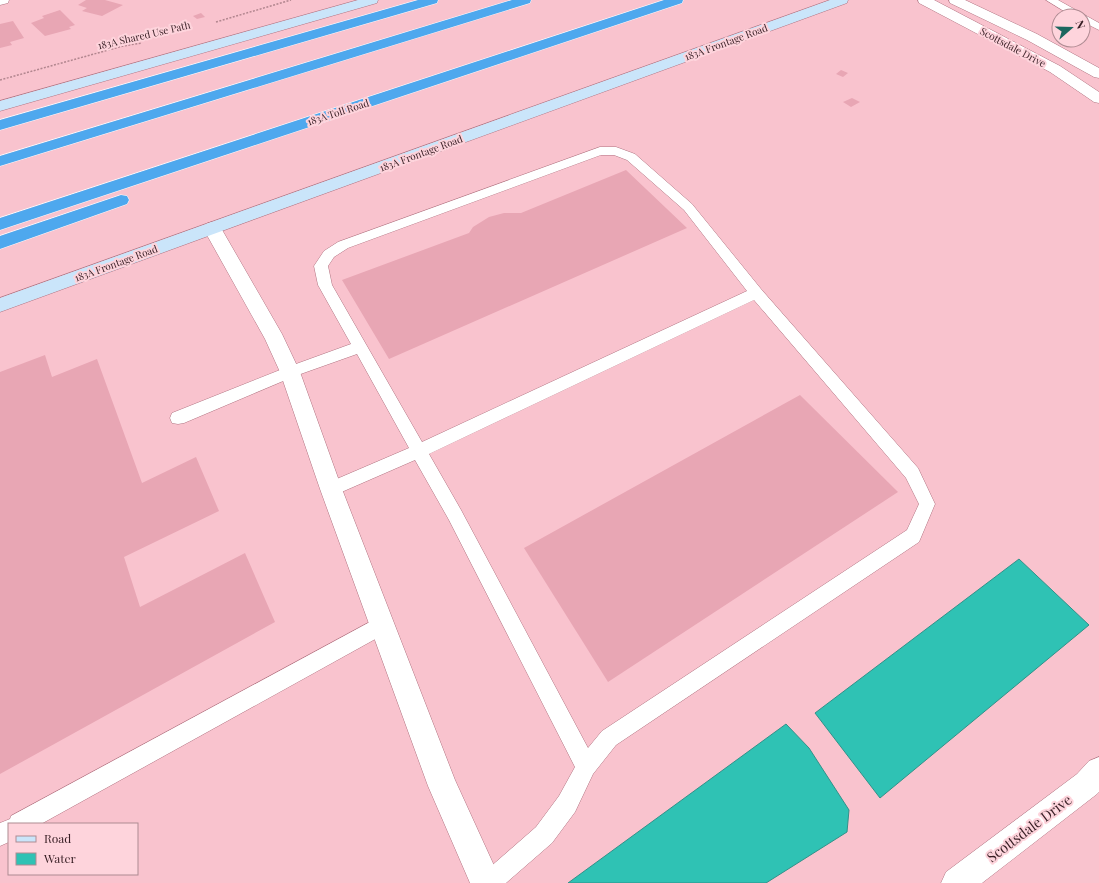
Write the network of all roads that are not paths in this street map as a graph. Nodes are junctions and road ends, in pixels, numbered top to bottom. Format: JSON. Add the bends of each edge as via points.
{"nodes":[{"id":1,"x":3,"y":0,"type":"edge"},
{"id":2,"x":372,"y":0,"type":"edge"},
{"id":3,"x":432,"y":0,"type":"edge"},
{"id":4,"x":525,"y":0,"type":"edge"},
{"id":5,"x":677,"y":0,"type":"edge"},
{"id":6,"x":842,"y":0,"type":"edge"},
{"id":7,"x":924,"y":0,"type":"edge"},
{"id":8,"x":956,"y":0,"type":"edge"},
{"id":9,"x":1050,"y":0,"type":"edge"},
{"id":10,"x":0,"y":1,"type":"edge"},
{"id":11,"x":818,"y":5,"type":"edge"},
{"id":12,"x":1064,"y":8,"type":"edge"},
{"id":13,"x":1099,"y":74,"type":"edge"},
{"id":14,"x":404,"y":90,"type":"junction"},
{"id":15,"x":1099,"y":99,"type":"edge"},
{"id":16,"x":0,"y":106,"type":"edge"},
{"id":17,"x":0,"y":125,"type":"edge"},
{"id":18,"x":0,"y":161,"type":"edge"},
{"id":19,"x":0,"y":224,"type":"edge"},
{"id":20,"x":212,"y":228,"type":"junction"},
{"id":21,"x":0,"y":243,"type":"edge"},
{"id":22,"x":756,"y":293,"type":"junction"},
{"id":23,"x":0,"y":305,"type":"edge"},
{"id":24,"x":360,"y":347,"type":"junction"},
{"id":25,"x":290,"y":372,"type":"junction"},
{"id":26,"x":178,"y":418,"type":"dead end"},
{"id":27,"x":419,"y":451,"type":"junction"},
{"id":28,"x":331,"y":490,"type":"junction"},
{"id":29,"x":382,"y":624,"type":"junction"},
{"id":30,"x":586,"y":767,"type":"junction"},
{"id":31,"x":1099,"y":771,"type":"edge"},
{"id":32,"x":21,"y":823,"type":"edge"},
{"id":33,"x":486,"y":883,"type":"edge"},
{"id":34,"x":489,"y":883,"type":"edge"},
{"id":35,"x":957,"y":883,"type":"edge"}],
"edges":[{"from":1,"to":10,"type":"street"},
{"from":2,"to":16,"type":"main road"},
{"from":3,"to":17,"type":"highway"},
{"from":4,"to":18,"type":"highway"},
{"from":5,"to":14,"type":"highway","name":"183A Toll Road"},
{"from":6,"to":11,"type":"main road","name":"183A Frontage Road"},
{"from":7,"to":15,"type":"street","name":"Scottsdale Drive","via":[[1055,69]]},
{"from":8,"to":13,"type":"street","name":"Scottsdale Drive","via":[[1032,37]]},
{"from":9,"to":12,"type":"lane"},
{"from":11,"to":20,"type":"main road","name":"183A Frontage Road","via":[[450,143]]},
{"from":14,"to":19,"type":"highway","name":"183A Toll Road"},
{"from":14,"to":21,"type":"highway","via":[[271,146]]},
{"from":20,"to":23,"type":"main road","name":"183A Frontage Road"},
{"from":20,"to":25,"type":"street","via":[[275,338]]},
{"from":22,"to":24,"type":"lane","via":[[688,207],[631,158],[616,151],[600,151],[342,246],[328,254],[321,266],[324,284]]},
{"from":22,"to":27,"type":"lane"},
{"from":22,"to":30,"type":"lane","via":[[912,473],[927,504],[913,536],[609,738]]},
{"from":24,"to":25,"type":"lane"},
{"from":24,"to":27,"type":"lane"},
{"from":25,"to":26,"type":"lane"},
{"from":25,"to":28,"type":"street"},
{"from":27,"to":28,"type":"lane"},
{"from":27,"to":30,"type":"lane"},
{"from":28,"to":29,"type":"street"},
{"from":29,"to":32,"type":"lane"},
{"from":29,"to":33,"type":"street","via":[[442,786]]},
{"from":30,"to":34,"type":"lane","via":[[568,804],[544,835]]},
{"from":31,"to":35,"type":"street","name":"Scottsdale Drive","via":[[1087,784]]}]}
